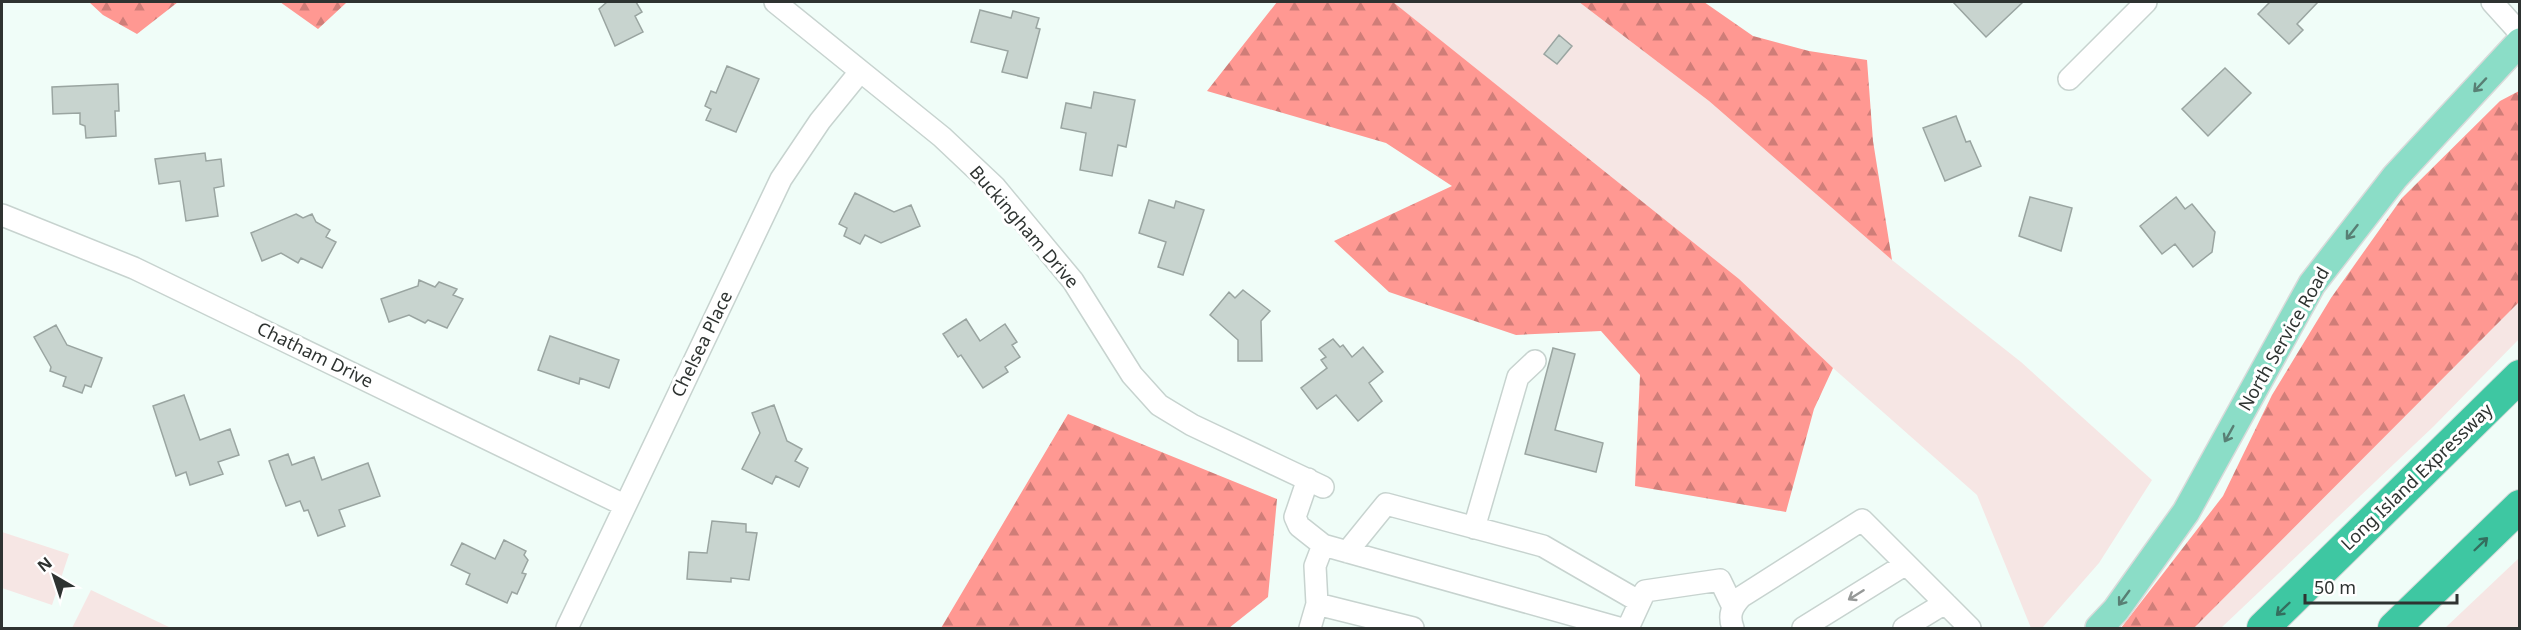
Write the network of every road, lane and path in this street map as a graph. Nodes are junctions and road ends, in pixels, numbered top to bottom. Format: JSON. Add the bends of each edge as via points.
{"nodes":[{"id":1,"x":775,"y":2,"type":"edge"},
{"id":2,"x":2146,"y":2,"type":"edge"},
{"id":3,"x":2492,"y":2,"type":"edge"},
{"id":4,"x":2520,"y":33,"type":"edge"},
{"id":5,"x":2520,"y":42,"type":"edge"},
{"id":6,"x":860,"y":73,"type":"junction"},
{"id":7,"x":2069,"y":79,"type":"dead end"},
{"id":8,"x":2,"y":215,"type":"edge"},
{"id":9,"x":1535,"y":361,"type":"dead end"},
{"id":10,"x":2520,"y":376,"type":"edge"},
{"id":11,"x":624,"y":505,"type":"junction"},
{"id":12,"x":2520,"y":506,"type":"edge"},
{"id":13,"x":1474,"y":528,"type":"junction"},
{"id":14,"x":1323,"y":545,"type":"junction"},
{"id":15,"x":1347,"y":552,"type":"junction"},
{"id":16,"x":1906,"y":564,"type":"junction"},
{"id":17,"x":1640,"y":602,"type":"junction"},
{"id":18,"x":1944,"y":603,"type":"junction"},
{"id":19,"x":1317,"y":604,"type":"junction"},
{"id":20,"x":1732,"y":607,"type":"junction"},
{"id":21,"x":567,"y":628,"type":"edge"},
{"id":22,"x":1310,"y":628,"type":"edge"},
{"id":23,"x":1413,"y":628,"type":"edge"},
{"id":24,"x":1619,"y":628,"type":"edge"},
{"id":25,"x":1628,"y":628,"type":"edge"},
{"id":26,"x":1734,"y":628,"type":"edge"},
{"id":27,"x":1803,"y":628,"type":"edge"},
{"id":28,"x":1904,"y":628,"type":"edge"},
{"id":29,"x":1970,"y":628,"type":"edge"},
{"id":30,"x":2099,"y":628,"type":"edge"},
{"id":31,"x":2263,"y":628,"type":"edge"},
{"id":32,"x":2394,"y":628,"type":"edge"}],
"edges":[{"from":1,"to":6,"type":"street","name":"Buckingham Drive"},
{"from":2,"to":7,"type":"street"},
{"from":3,"to":4,"type":"street"},
{"from":5,"to":30,"type":"main road","name":"North Service Road","one_way":true,"via":[[2395,177],[2312,284],[2186,512]]},
{"from":6,"to":11,"type":"street","name":"Chelsea Place","via":[[820,121],[781,179]]},
{"from":6,"to":14,"type":"street","name":"Buckingham Drive","via":[[942,137],[995,187],[1073,281],[1132,375],[1159,405],[1192,425],[1316,483],[1295,517],[1299,526]]},
{"from":8,"to":11,"type":"street","name":"Chatham Drive","via":[[134,268]]},
{"from":9,"to":13,"type":"street","via":[[1518,377]]},
{"from":10,"to":31,"type":"highway","name":"Long Island Expressway","one_way":true},
{"from":11,"to":21,"type":"street","name":"Chelsea Place"},
{"from":32,"to":12,"type":"highway","one_way":true},
{"from":13,"to":15,"type":"street","via":[[1386,504]]},
{"from":13,"to":17,"type":"street","via":[[1543,546]]},
{"from":14,"to":15,"type":"street"},
{"from":14,"to":19,"type":"street","via":[[1315,566]]},
{"from":15,"to":24,"type":"street"},
{"from":16,"to":18,"type":"street"},
{"from":16,"to":20,"type":"street","via":[[1862,520],[1741,597]]},
{"from":16,"to":27,"type":"street","one_way":true},
{"from":17,"to":20,"type":"street","via":[[1645,591],[1720,580]]},
{"from":17,"to":25,"type":"street"},
{"from":18,"to":28,"type":"street"},
{"from":18,"to":29,"type":"street"},
{"from":19,"to":22,"type":"street"},
{"from":19,"to":23,"type":"street"},
{"from":20,"to":26,"type":"street","via":[[1730,619]]}]}
